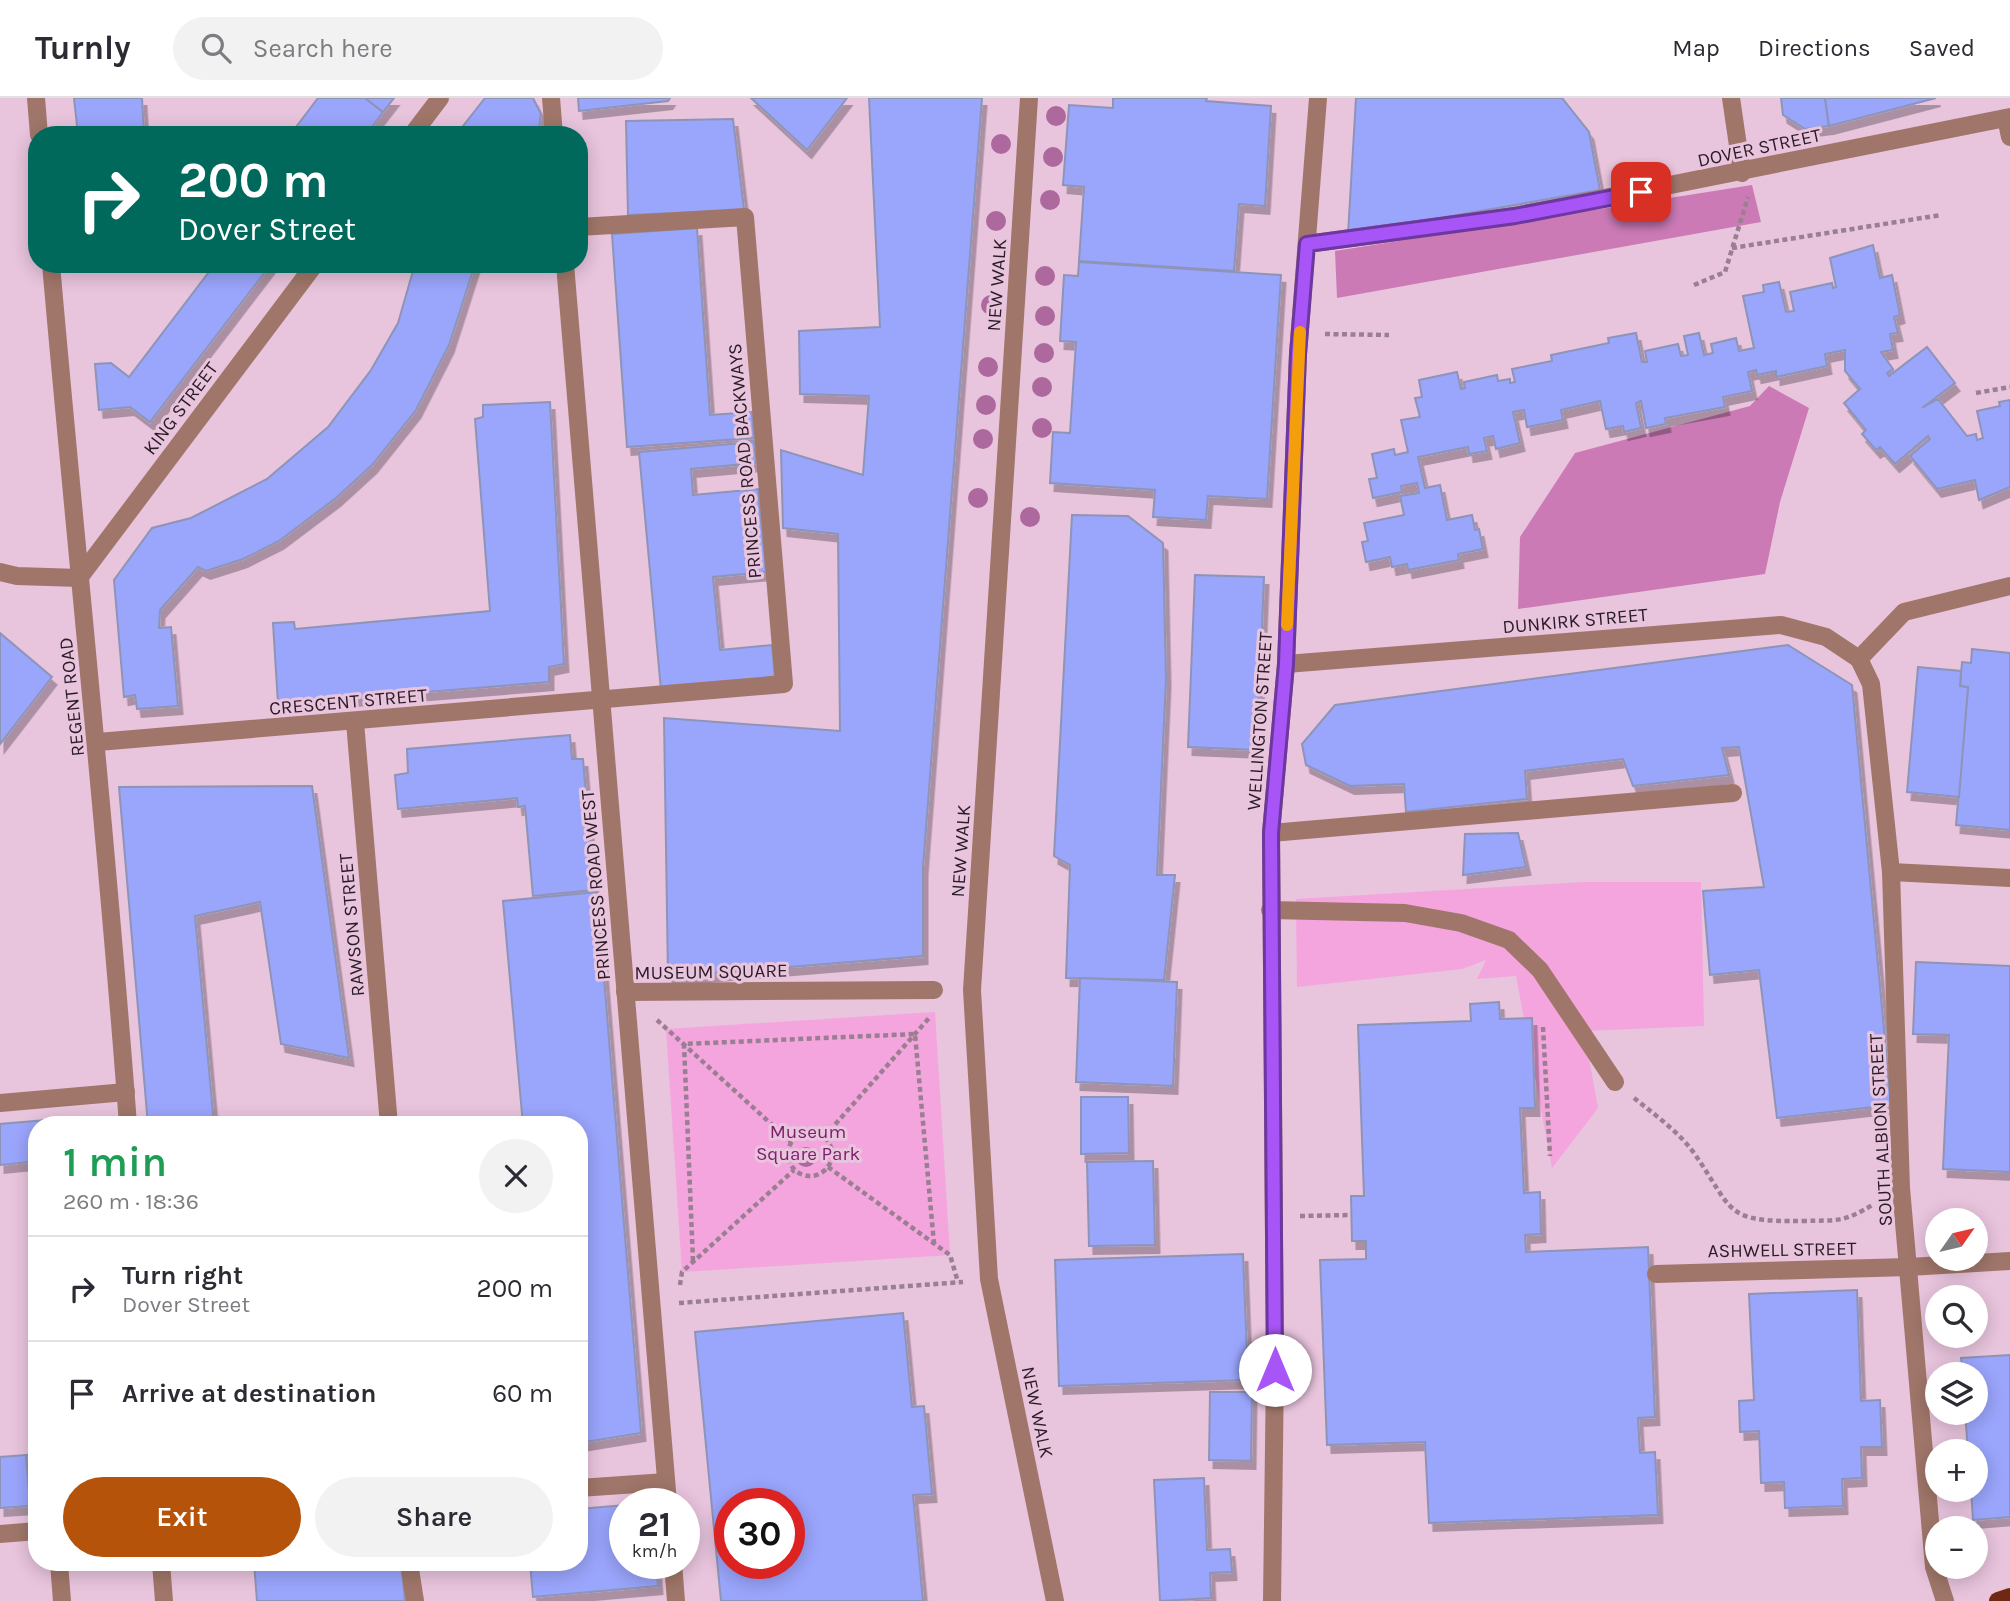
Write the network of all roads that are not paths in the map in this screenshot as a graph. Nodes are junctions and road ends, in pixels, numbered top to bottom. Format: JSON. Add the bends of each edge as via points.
{"nodes":[{"id":1,"x":36,"y":98,"type":"edge"},
{"id":2,"x":440,"y":98,"type":"edge"},
{"id":3,"x":551,"y":98,"type":"edge"},
{"id":4,"x":1029,"y":98,"type":"edge"},
{"id":5,"x":1318,"y":98,"type":"edge"},
{"id":6,"x":1731,"y":98,"type":"edge"},
{"id":7,"x":2008,"y":117,"type":"edge"},
{"id":8,"x":38,"y":126,"type":"edge"},
{"id":9,"x":419,"y":126,"type":"edge"},
{"id":10,"x":553,"y":126,"type":"edge"},
{"id":11,"x":2010,"y":137,"type":"edge"},
{"id":12,"x":1749,"y":171,"type":"junction"},
{"id":13,"x":588,"y":226,"type":"edge"},
{"id":14,"x":1307,"y":244,"type":"junction"},
{"id":15,"x":52,"y":273,"type":"edge"},
{"id":16,"x":308,"y":273,"type":"edge"},
{"id":17,"x":566,"y":273,"type":"edge"},
{"id":18,"x":0,"y":572,"type":"edge"},
{"id":19,"x":79,"y":578,"type":"junction"},
{"id":20,"x":2010,"y":586,"type":"edge"},
{"id":21,"x":1859,"y":659,"type":"junction"},
{"id":22,"x":1286,"y":664,"type":"junction"},
{"id":23,"x":602,"y":701,"type":"junction"},
{"id":24,"x":355,"y":722,"type":"junction"},
{"id":25,"x":97,"y":742,"type":"junction"},
{"id":26,"x":1733,"y":793,"type":"dead end"},
{"id":27,"x":1271,"y":833,"type":"junction"},
{"id":28,"x":1891,"y":872,"type":"junction"},
{"id":29,"x":2010,"y":878,"type":"edge"},
{"id":30,"x":1270,"y":910,"type":"junction"},
{"id":31,"x":625,"y":992,"type":"junction"},
{"id":32,"x":937,"y":999,"type":"road end"},
{"id":33,"x":1615,"y":1082,"type":"road end"},
{"id":34,"x":126,"y":1092,"type":"junction"},
{"id":35,"x":0,"y":1103,"type":"edge"},
{"id":36,"x":127,"y":1116,"type":"edge"},
{"id":37,"x":388,"y":1116,"type":"edge"},
{"id":38,"x":2010,"y":1261,"type":"edge"},
{"id":39,"x":1909,"y":1267,"type":"junction"},
{"id":40,"x":1656,"y":1274,"type":"dead end"},
{"id":41,"x":666,"y":1482,"type":"junction"},
{"id":42,"x":588,"y":1488,"type":"edge"},
{"id":43,"x":667,"y":1488,"type":"edge"},
{"id":44,"x":28,"y":1532,"type":"edge"},
{"id":45,"x":0,"y":1534,"type":"edge"},
{"id":46,"x":60,"y":1571,"type":"edge"},
{"id":47,"x":162,"y":1571,"type":"edge"},
{"id":48,"x":410,"y":1571,"type":"edge"},
{"id":49,"x":674,"y":1579,"type":"edge"},
{"id":50,"x":2010,"y":1597,"type":"edge"},
{"id":51,"x":62,"y":1601,"type":"edge"},
{"id":52,"x":164,"y":1601,"type":"edge"},
{"id":53,"x":415,"y":1601,"type":"edge"},
{"id":54,"x":676,"y":1601,"type":"edge"},
{"id":55,"x":1055,"y":1601,"type":"edge"},
{"id":56,"x":1272,"y":1601,"type":"edge"},
{"id":57,"x":1945,"y":1601,"type":"edge"},
{"id":58,"x":1998,"y":1601,"type":"edge"}],
"edges":[{"from":1,"to":8,"type":"street"},
{"from":2,"to":9,"type":"street"},
{"from":3,"to":10,"type":"street"},
{"from":4,"to":55,"type":"street","name":"NEW WALK","via":[[972,990],[989,1279]]},
{"from":5,"to":14,"type":"street","name":"WELLINGTON STREET"},
{"from":6,"to":12,"type":"street"},
{"from":7,"to":11,"type":"street"},
{"from":7,"to":12,"type":"street","name":"DOVER STREET"},
{"from":12,"to":14,"type":"street","name":"DOVER STREET","via":[[1515,216]]},
{"from":13,"to":23,"type":"street","name":"PRINCESS ROAD BACKWAYS","via":[[745,217],[784,684]]},
{"from":14,"to":22,"type":"street","name":"WELLINGTON STREET"},
{"from":15,"to":19,"type":"street","name":"REGENT ROAD"},
{"from":16,"to":19,"type":"street","name":"KING STREET"},
{"from":17,"to":23,"type":"street","name":"PRINCESS ROAD WEST"},
{"from":18,"to":19,"type":"street"},
{"from":19,"to":25,"type":"street","name":"REGENT ROAD"},
{"from":20,"to":21,"type":"street","via":[[1904,612]]},
{"from":21,"to":22,"type":"street","name":"DUNKIRK STREET","via":[[1826,637],[1780,625]]},
{"from":21,"to":28,"type":"street","name":"SOUTH ALBION STREET","via":[[1871,684]]},
{"from":22,"to":27,"type":"street","name":"WELLINGTON STREET"},
{"from":23,"to":24,"type":"street","name":"CRESCENT STREET"},
{"from":23,"to":31,"type":"street","name":"PRINCESS ROAD WEST"},
{"from":24,"to":25,"type":"street","name":"CRESCENT STREET"},
{"from":24,"to":37,"type":"street","name":"RAWSON STREET"},
{"from":25,"to":34,"type":"street","name":"REGENT ROAD"},
{"from":26,"to":27,"type":"street"},
{"from":27,"to":30,"type":"street","name":"WELLINGTON STREET"},
{"from":28,"to":29,"type":"street"},
{"from":28,"to":39,"type":"street","name":"SOUTH ALBION STREET","via":[[1901,1188]]},
{"from":30,"to":33,"type":"street","via":[[1405,913],[1461,923],[1509,940],[1540,970]]},
{"from":30,"to":56,"type":"street","name":"WELLINGTON STREET","via":[[1275,1356]]},
{"from":31,"to":32,"type":"street","name":"MUSEUM SQUARE"},
{"from":31,"to":41,"type":"street","name":"PRINCESS ROAD WEST"},
{"from":34,"to":35,"type":"street"},
{"from":34,"to":36,"type":"street","name":"REGENT ROAD"},
{"from":38,"to":39,"type":"street","name":"ASHWELL STREET"},
{"from":39,"to":40,"type":"street","name":"ASHWELL STREET"},
{"from":39,"to":57,"type":"street","name":"SOUTH ALBION STREET","via":[[1934,1567]]},
{"from":41,"to":42,"type":"street"},
{"from":41,"to":43,"type":"street","name":"PRINCESS ROAD WEST"},
{"from":44,"to":45,"type":"street"},
{"from":46,"to":51,"type":"street"},
{"from":47,"to":52,"type":"street"},
{"from":48,"to":53,"type":"street"},
{"from":49,"to":54,"type":"street"},
{"from":50,"to":58,"type":"main road"}]}
